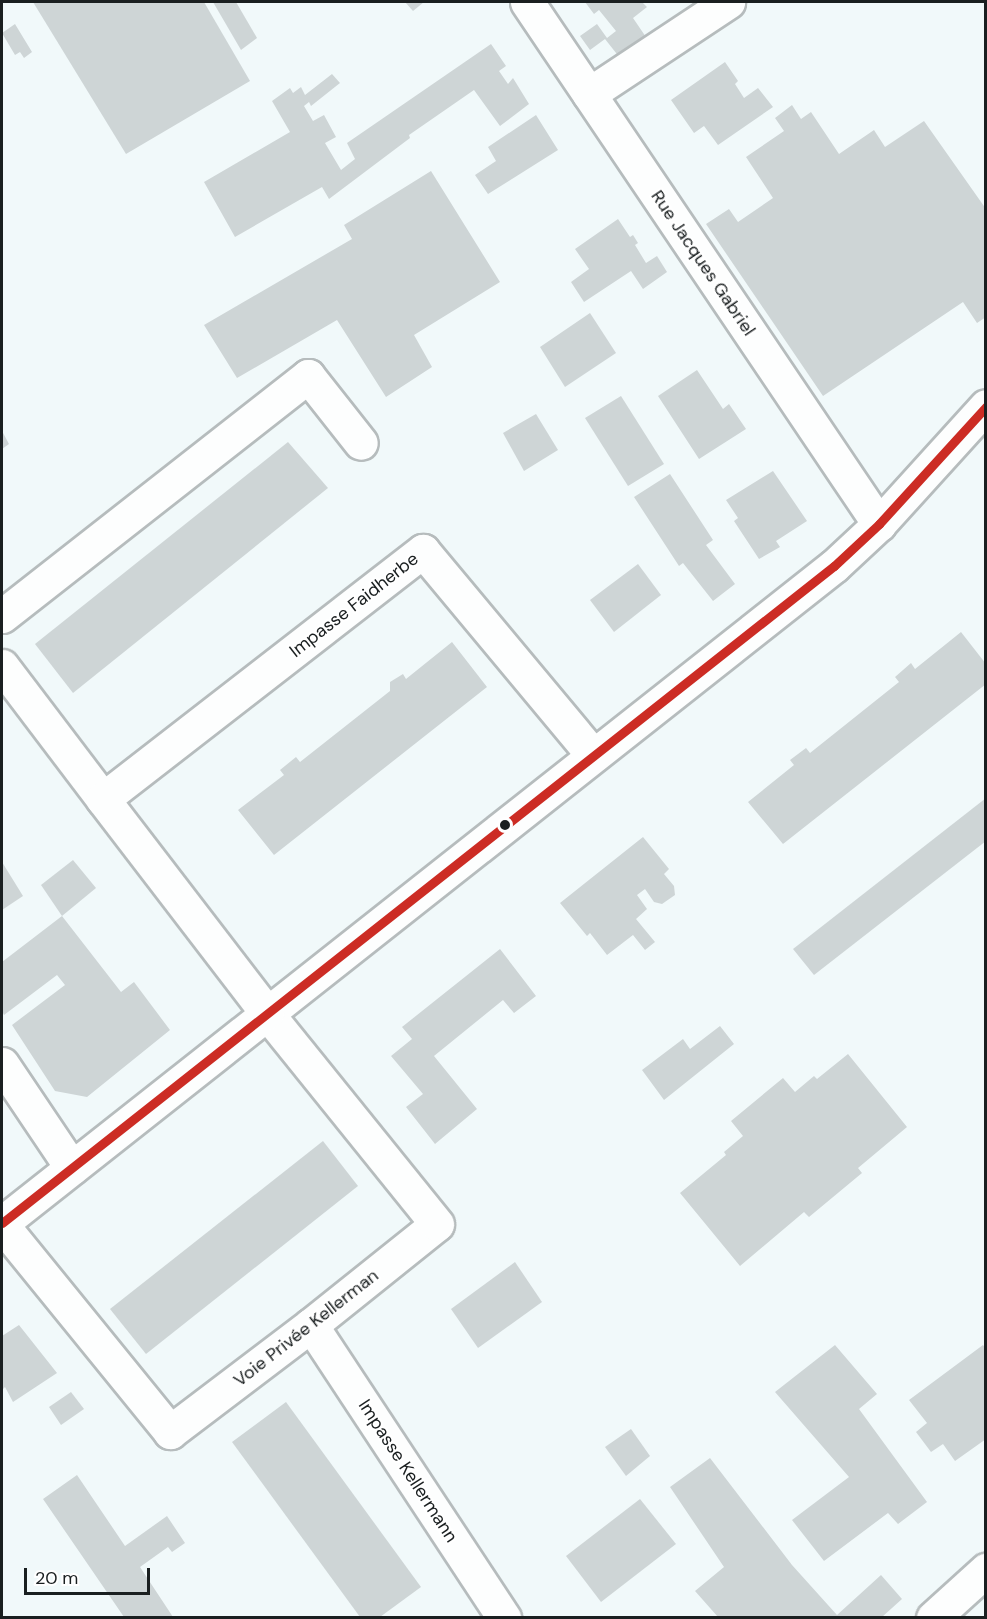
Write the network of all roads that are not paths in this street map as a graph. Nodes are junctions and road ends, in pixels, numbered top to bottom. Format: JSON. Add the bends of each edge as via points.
{"nodes":[{"id":1,"x":527,"y":2,"type":"edge"},
{"id":2,"x":728,"y":2,"type":"edge"},
{"id":3,"x":589,"y":94,"type":"junction"},
{"id":4,"x":986,"y":406,"type":"edge"},
{"id":5,"x":361,"y":443,"type":"dead end"},
{"id":6,"x":879,"y":524,"type":"junction"},
{"id":7,"x":2,"y":616,"type":"edge"},
{"id":8,"x":2,"y":666,"type":"edge"},
{"id":9,"x":593,"y":755,"type":"junction"},
{"id":10,"x":103,"y":799,"type":"junction"},
{"id":11,"x":267,"y":1013,"type":"junction"},
{"id":12,"x":2,"y":1064,"type":"edge"},
{"id":13,"x":72,"y":1168,"type":"junction"},
{"id":14,"x":2,"y":1224,"type":"edge"},
{"id":15,"x":311,"y":1325,"type":"junction"},
{"id":16,"x":986,"y":1570,"type":"edge"},
{"id":17,"x":504,"y":1617,"type":"edge"},
{"id":18,"x":933,"y":1617,"type":"edge"}],
"edges":[{"from":1,"to":3,"type":"street","name":"Rue Jacques Gabriel"},
{"from":2,"to":3,"type":"street"},
{"from":3,"to":6,"type":"street","name":"Rue Jacques Gabriel"},
{"from":4,"to":6,"type":"street"},
{"from":5,"to":7,"type":"street","via":[[308,376]]},
{"from":6,"to":9,"type":"street","via":[[834,566]]},
{"from":8,"to":10,"type":"street"},
{"from":9,"to":10,"type":"street","name":"Impasse Faidherbe","via":[[423,551]]},
{"from":9,"to":11,"type":"street"},
{"from":10,"to":11,"type":"street"},
{"from":11,"to":13,"type":"street"},
{"from":11,"to":15,"type":"street","name":"Voie Privée Kellerman","via":[[437,1224]]},
{"from":12,"to":13,"type":"street"},
{"from":13,"to":14,"type":"street"},
{"from":14,"to":15,"type":"street","name":"Voie Privée Kellerman","via":[[170,1432]]},
{"from":15,"to":17,"type":"street","name":"Impasse Kellermann"},
{"from":16,"to":18,"type":"street"}]}
